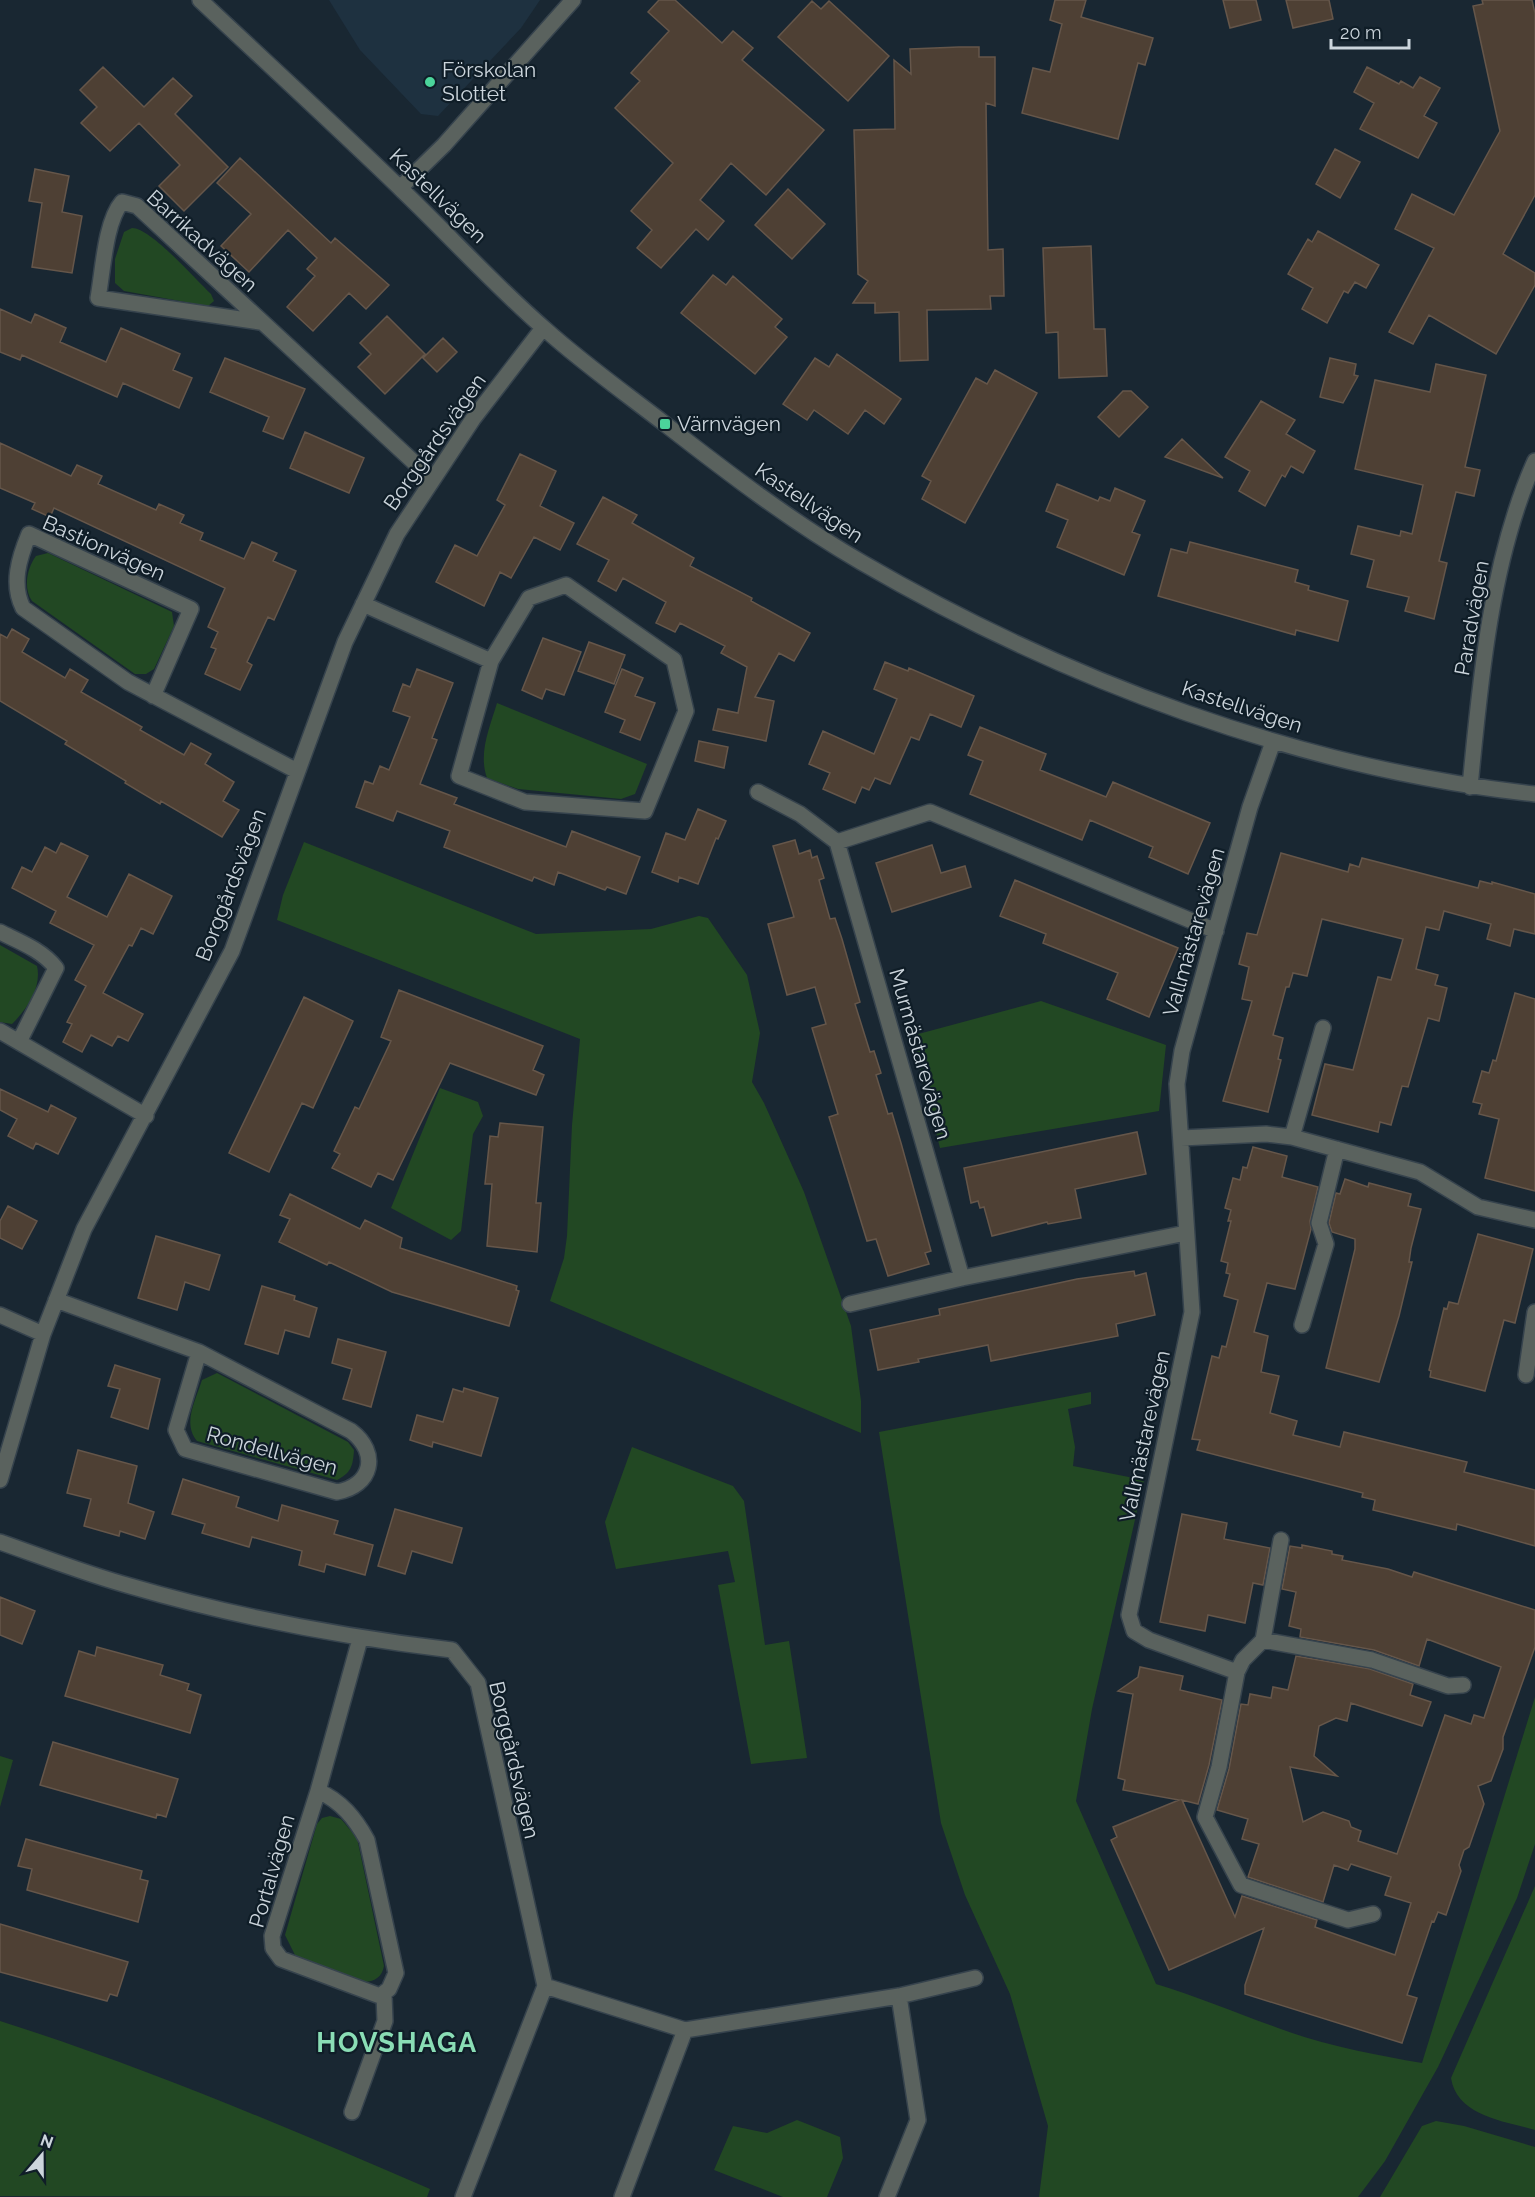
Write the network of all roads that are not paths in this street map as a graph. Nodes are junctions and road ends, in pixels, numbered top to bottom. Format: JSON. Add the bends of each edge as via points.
{"nodes":[{"id":1,"x":200,"y":0,"type":"edge"},
{"id":2,"x":573,"y":0,"type":"edge"},
{"id":3,"x":400,"y":188,"type":"junction"},
{"id":4,"x":260,"y":322,"type":"junction"},
{"id":5,"x":543,"y":328,"type":"junction"},
{"id":6,"x":1535,"y":460,"type":"edge"},
{"id":7,"x":432,"y":479,"type":"junction"},
{"id":8,"x":363,"y":604,"type":"junction"},
{"id":9,"x":491,"y":661,"type":"junction"},
{"id":10,"x":153,"y":696,"type":"junction"},
{"id":11,"x":1273,"y":742,"type":"junction"},
{"id":12,"x":297,"y":771,"type":"junction"},
{"id":13,"x":1470,"y":787,"type":"junction"},
{"id":14,"x":758,"y":792,"type":"dead end"},
{"id":15,"x":1535,"y":794,"type":"edge"},
{"id":16,"x":837,"y":842,"type":"junction"},
{"id":17,"x":1216,"y":931,"type":"junction"},
{"id":18,"x":0,"y":932,"type":"edge"},
{"id":19,"x":1323,"y":1028,"type":"dead end"},
{"id":20,"x":0,"y":1031,"type":"edge"},
{"id":21,"x":19,"y":1042,"type":"junction"},
{"id":22,"x":146,"y":1116,"type":"junction"},
{"id":23,"x":1292,"y":1137,"type":"junction"},
{"id":24,"x":1181,"y":1138,"type":"junction"},
{"id":25,"x":1337,"y":1149,"type":"junction"},
{"id":26,"x":1535,"y":1220,"type":"edge"},
{"id":27,"x":1186,"y":1233,"type":"junction"},
{"id":28,"x":963,"y":1278,"type":"junction"},
{"id":29,"x":56,"y":1300,"type":"junction"},
{"id":30,"x":850,"y":1304,"type":"dead end"},
{"id":31,"x":1535,"y":1312,"type":"edge"},
{"id":32,"x":0,"y":1316,"type":"edge"},
{"id":33,"x":1302,"y":1325,"type":"dead end"},
{"id":34,"x":43,"y":1334,"type":"junction"},
{"id":35,"x":199,"y":1352,"type":"junction"},
{"id":36,"x":1526,"y":1375,"type":"dead end"},
{"id":37,"x":0,"y":1480,"type":"edge"},
{"id":38,"x":1281,"y":1540,"type":"dead end"},
{"id":39,"x":0,"y":1542,"type":"edge"},
{"id":40,"x":360,"y":1639,"type":"junction"},
{"id":41,"x":1263,"y":1640,"type":"junction"},
{"id":42,"x":1237,"y":1672,"type":"junction"},
{"id":43,"x":1463,"y":1685,"type":"dead end"},
{"id":44,"x":318,"y":1791,"type":"junction"},
{"id":45,"x":1373,"y":1914,"type":"dead end"},
{"id":46,"x":975,"y":1978,"type":"dead end"},
{"id":47,"x":545,"y":1986,"type":"junction"},
{"id":48,"x":384,"y":1995,"type":"junction"},
{"id":49,"x":899,"y":1996,"type":"junction"},
{"id":50,"x":685,"y":2030,"type":"junction"},
{"id":51,"x":352,"y":2112,"type":"dead end"},
{"id":52,"x":464,"y":2197,"type":"edge"},
{"id":53,"x":622,"y":2197,"type":"edge"},
{"id":54,"x":887,"y":2197,"type":"edge"}],
"edges":[{"from":1,"to":3,"type":"street","name":"Kastellvägen"},
{"from":2,"to":3,"type":"street","via":[[444,145]]},
{"from":3,"to":5,"type":"street","name":"Kastellvägen"},
{"from":4,"to":4,"type":"street","name":"Barrikadvägen","via":[[137,206],[122,202],[117,208],[98,298]]},
{"from":4,"to":7,"type":"street","name":"Barrikadvägen"},
{"from":5,"to":7,"type":"street","name":"Borggårdsvägen"},
{"from":5,"to":11,"type":"street","name":"Kastellvägen","via":[[762,498],[860,561],[982,626],[1096,678]]},
{"from":6,"to":13,"type":"street","name":"Paradvägen","via":[[1508,541],[1492,615]]},
{"from":7,"to":8,"type":"street","name":"Borggårdsvägen","via":[[397,534]]},
{"from":8,"to":9,"type":"street"},
{"from":8,"to":12,"type":"street","name":"Borggårdsvägen","via":[[340,653]]},
{"from":9,"to":9,"type":"street","via":[[529,598],[566,585],[674,660],[686,711],[645,812],[525,802],[459,776]]},
{"from":10,"to":10,"type":"street","name":"Bastionvägen","via":[[22,608],[16,596],[17,583],[20,556],[29,534],[191,609]]},
{"from":10,"to":12,"type":"street","name":"Bastionvägen"},
{"from":11,"to":13,"type":"street","name":"Kastellvägen"},
{"from":11,"to":17,"type":"street","name":"Vallmästarevägen","via":[[1250,807]]},
{"from":12,"to":22,"type":"street","name":"Borggårdsvägen","via":[[232,951]]},
{"from":13,"to":15,"type":"street","name":"Kastellvägen"},
{"from":14,"to":16,"type":"street","via":[[800,814]]},
{"from":16,"to":17,"type":"street","via":[[930,812]]},
{"from":16,"to":28,"type":"street","name":"Murmästarevägen"},
{"from":17,"to":24,"type":"street","name":"Vallmästarevägen","via":[[1182,1051],[1177,1084]]},
{"from":18,"to":21,"type":"street","via":[[42,954],[56,968]]},
{"from":19,"to":23,"type":"street"},
{"from":20,"to":21,"type":"street"},
{"from":21,"to":22,"type":"street"},
{"from":22,"to":29,"type":"street","name":"Borggårdsvägen","via":[[84,1229]]},
{"from":23,"to":24,"type":"street","via":[[1266,1134]]},
{"from":23,"to":25,"type":"street"},
{"from":24,"to":27,"type":"street","name":"Vallmästarevägen"},
{"from":25,"to":26,"type":"street","via":[[1420,1172],[1478,1207]]},
{"from":25,"to":33,"type":"street","via":[[1319,1223],[1326,1244]]},
{"from":27,"to":28,"type":"street"},
{"from":27,"to":42,"type":"street","name":"Vallmästarevägen","via":[[1192,1312],[1129,1615],[1134,1631],[1149,1640]]},
{"from":28,"to":30,"type":"street"},
{"from":29,"to":34,"type":"street","name":"Borggårdsvägen"},
{"from":29,"to":35,"type":"street","name":"Rondellvägen"},
{"from":31,"to":36,"type":"street"},
{"from":32,"to":34,"type":"street"},
{"from":34,"to":37,"type":"street","name":"Borggårdsvägen"},
{"from":35,"to":35,"type":"street","name":"Rondellvägen","via":[[351,1431],[367,1448],[366,1476],[353,1489],[338,1492],[185,1449],[176,1430]]},
{"from":38,"to":41,"type":"street"},
{"from":39,"to":40,"type":"street","name":"Borggårdsvägen","via":[[129,1586]]},
{"from":40,"to":44,"type":"street","name":"Portalvägen"},
{"from":40,"to":47,"type":"street","name":"Borggårdsvägen","via":[[452,1650],[478,1683]]},
{"from":41,"to":42,"type":"street"},
{"from":41,"to":43,"type":"street","via":[[1372,1660],[1448,1686]]},
{"from":42,"to":45,"type":"street","via":[[1205,1818],[1242,1885],[1348,1920]]},
{"from":44,"to":48,"type":"street","via":[[338,1802],[367,1840],[395,1963],[393,1982]]},
{"from":44,"to":48,"type":"street","name":"Portalvägen","via":[[274,1931],[273,1948],[288,1962],[375,1996]]},
{"from":46,"to":49,"type":"street"},
{"from":47,"to":50,"type":"street"},
{"from":47,"to":52,"type":"street"},
{"from":48,"to":51,"type":"street","via":[[385,2021]]},
{"from":49,"to":50,"type":"street"},
{"from":49,"to":54,"type":"street","via":[[918,2120]]},
{"from":50,"to":53,"type":"street"}]}
